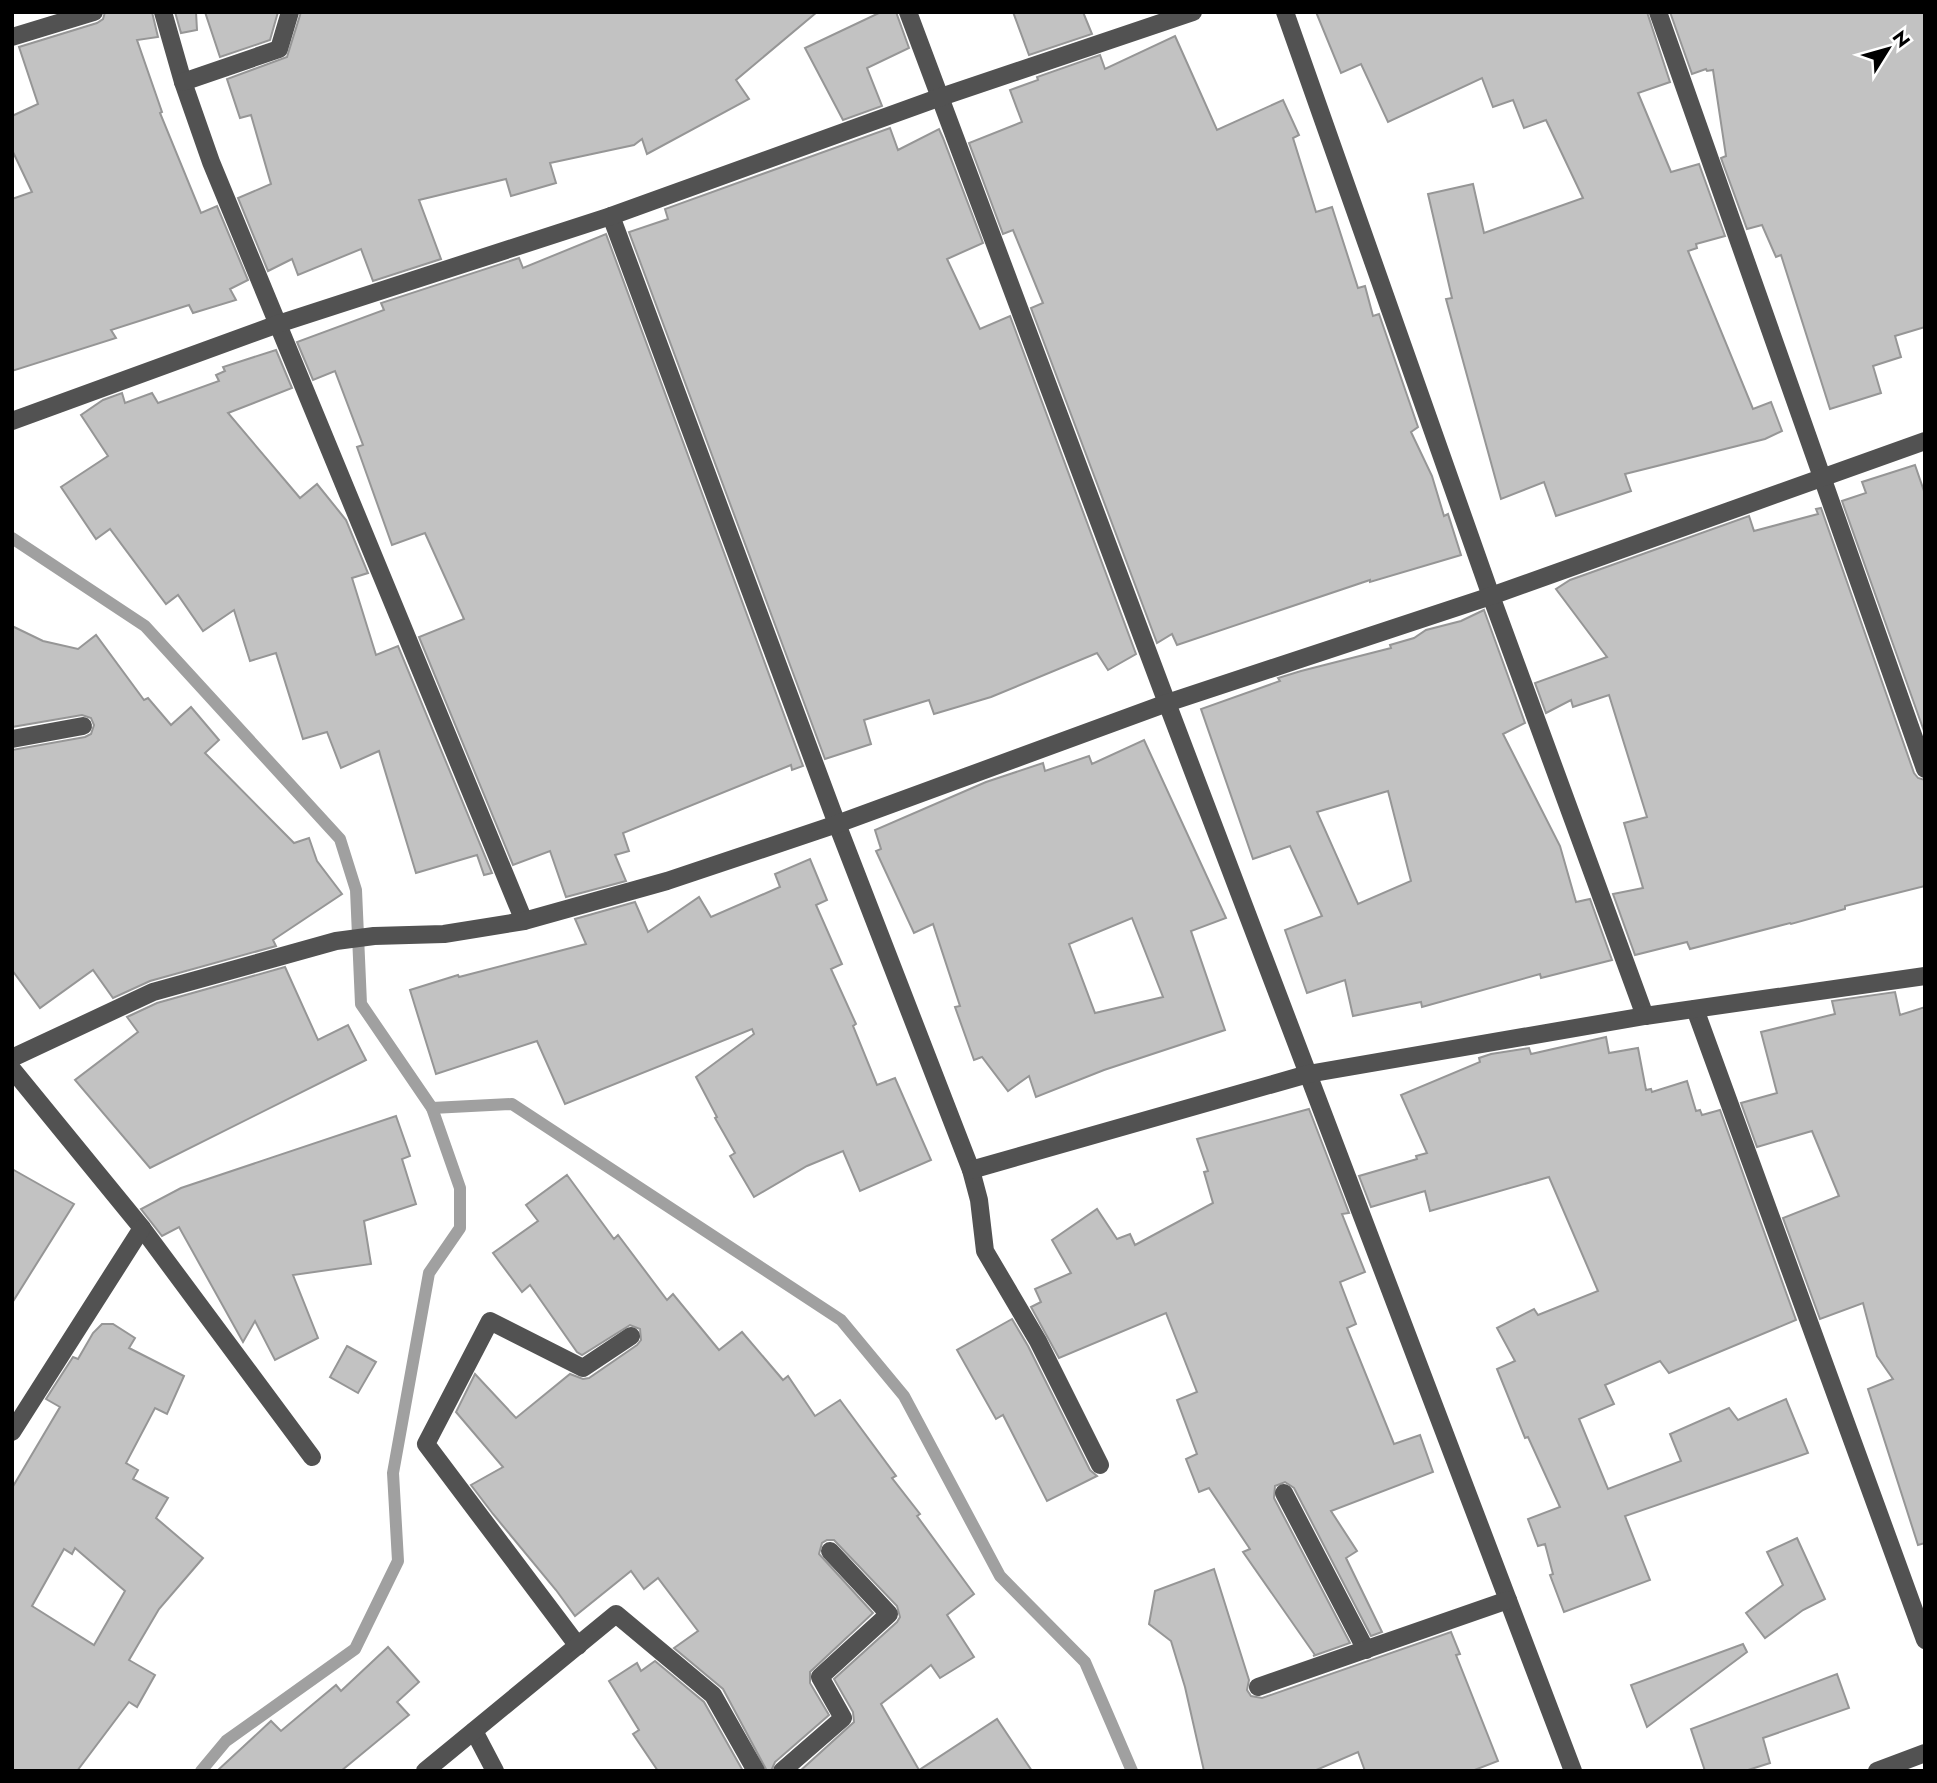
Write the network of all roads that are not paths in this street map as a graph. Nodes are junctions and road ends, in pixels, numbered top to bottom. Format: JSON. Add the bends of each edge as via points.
{"nodes":[{"id":1,"x":94,"y":12,"type":"edge"},
{"id":2,"x":163,"y":12,"type":"edge"},
{"id":3,"x":290,"y":12,"type":"edge"},
{"id":4,"x":908,"y":12,"type":"edge"},
{"id":5,"x":1192,"y":12,"type":"edge"},
{"id":6,"x":1285,"y":12,"type":"edge"},
{"id":7,"x":1658,"y":12,"type":"edge"},
{"id":8,"x":12,"y":37,"type":"edge"},
{"id":9,"x":183,"y":82,"type":"junction"},
{"id":10,"x":938,"y":97,"type":"junction"},
{"id":11,"x":611,"y":216,"type":"junction"},
{"id":12,"x":278,"y":324,"type":"junction"},
{"id":13,"x":12,"y":421,"type":"edge"},
{"id":14,"x":1925,"y":441,"type":"edge"},
{"id":15,"x":1822,"y":477,"type":"junction"},
{"id":16,"x":1491,"y":596,"type":"junction"},
{"id":17,"x":1167,"y":703,"type":"junction"},
{"id":18,"x":83,"y":726,"type":"dead end"},
{"id":19,"x":12,"y":739,"type":"edge"},
{"id":20,"x":1925,"y":769,"type":"edge"},
{"id":21,"x":837,"y":824,"type":"junction"},
{"id":22,"x":524,"y":921,"type":"junction"},
{"id":23,"x":1925,"y":976,"type":"edge"},
{"id":24,"x":1695,"y":1009,"type":"junction"},
{"id":25,"x":1645,"y":1016,"type":"junction"},
{"id":26,"x":12,"y":1058,"type":"edge"},
{"id":27,"x":12,"y":1069,"type":"edge"},
{"id":28,"x":1308,"y":1074,"type":"junction"},
{"id":29,"x":971,"y":1170,"type":"junction"},
{"id":30,"x":142,"y":1228,"type":"junction"},
{"id":31,"x":631,"y":1336,"type":"dead end"},
{"id":32,"x":12,"y":1432,"type":"edge"},
{"id":33,"x":312,"y":1457,"type":"dead end"},
{"id":34,"x":1100,"y":1465,"type":"dead end"},
{"id":35,"x":1283,"y":1493,"type":"dead end"},
{"id":36,"x":830,"y":1551,"type":"dead end"},
{"id":37,"x":1508,"y":1600,"type":"junction"},
{"id":38,"x":1925,"y":1640,"type":"edge"},
{"id":39,"x":578,"y":1646,"type":"junction"},
{"id":40,"x":1366,"y":1650,"type":"junction"},
{"id":41,"x":1258,"y":1687,"type":"dead end"},
{"id":42,"x":474,"y":1731,"type":"junction"},
{"id":43,"x":1925,"y":1754,"type":"edge"},
{"id":44,"x":425,"y":1771,"type":"edge"},
{"id":45,"x":495,"y":1771,"type":"edge"},
{"id":46,"x":755,"y":1771,"type":"edge"},
{"id":47,"x":782,"y":1771,"type":"edge"},
{"id":48,"x":1573,"y":1771,"type":"edge"},
{"id":49,"x":1877,"y":1771,"type":"edge"}],
"edges":[{"from":1,"to":8,"type":"street"},
{"from":2,"to":9,"type":"street"},
{"from":3,"to":9,"type":"street","via":[[279,50]]},
{"from":4,"to":10,"type":"street"},
{"from":5,"to":10,"type":"street"},
{"from":6,"to":16,"type":"street"},
{"from":7,"to":15,"type":"street"},
{"from":9,"to":12,"type":"street"},
{"from":10,"to":11,"type":"street"},
{"from":10,"to":17,"type":"street"},
{"from":11,"to":12,"type":"street"},
{"from":11,"to":21,"type":"street"},
{"from":12,"to":13,"type":"street"},
{"from":12,"to":22,"type":"street"},
{"from":14,"to":15,"type":"street"},
{"from":15,"to":16,"type":"street"},
{"from":15,"to":20,"type":"street"},
{"from":16,"to":17,"type":"street"},
{"from":16,"to":25,"type":"street"},
{"from":17,"to":21,"type":"street"},
{"from":17,"to":28,"type":"street"},
{"from":18,"to":19,"type":"street"},
{"from":21,"to":22,"type":"street","via":[[667,881]]},
{"from":21,"to":29,"type":"street"},
{"from":22,"to":26,"type":"street","via":[[444,934],[336,941],[153,992]]},
{"from":23,"to":24,"type":"street"},
{"from":24,"to":25,"type":"street"},
{"from":24,"to":38,"type":"street"},
{"from":25,"to":28,"type":"street"},
{"from":27,"to":30,"type":"street"},
{"from":28,"to":29,"type":"street"},
{"from":28,"to":37,"type":"street"},
{"from":29,"to":34,"type":"street","via":[[985,1251],[1038,1341]]},
{"from":30,"to":32,"type":"street"},
{"from":30,"to":33,"type":"street"},
{"from":31,"to":39,"type":"street","via":[[583,1368],[490,1321],[426,1444]]},
{"from":35,"to":40,"type":"street"},
{"from":36,"to":47,"type":"street","via":[[889,1614],[820,1677],[843,1718]]},
{"from":37,"to":40,"type":"street"},
{"from":37,"to":48,"type":"street"},
{"from":39,"to":42,"type":"street"},
{"from":39,"to":46,"type":"street","via":[[616,1614],[713,1695]]},
{"from":40,"to":41,"type":"street"},
{"from":42,"to":44,"type":"street"},
{"from":42,"to":45,"type":"street"},
{"from":43,"to":49,"type":"street"}]}
